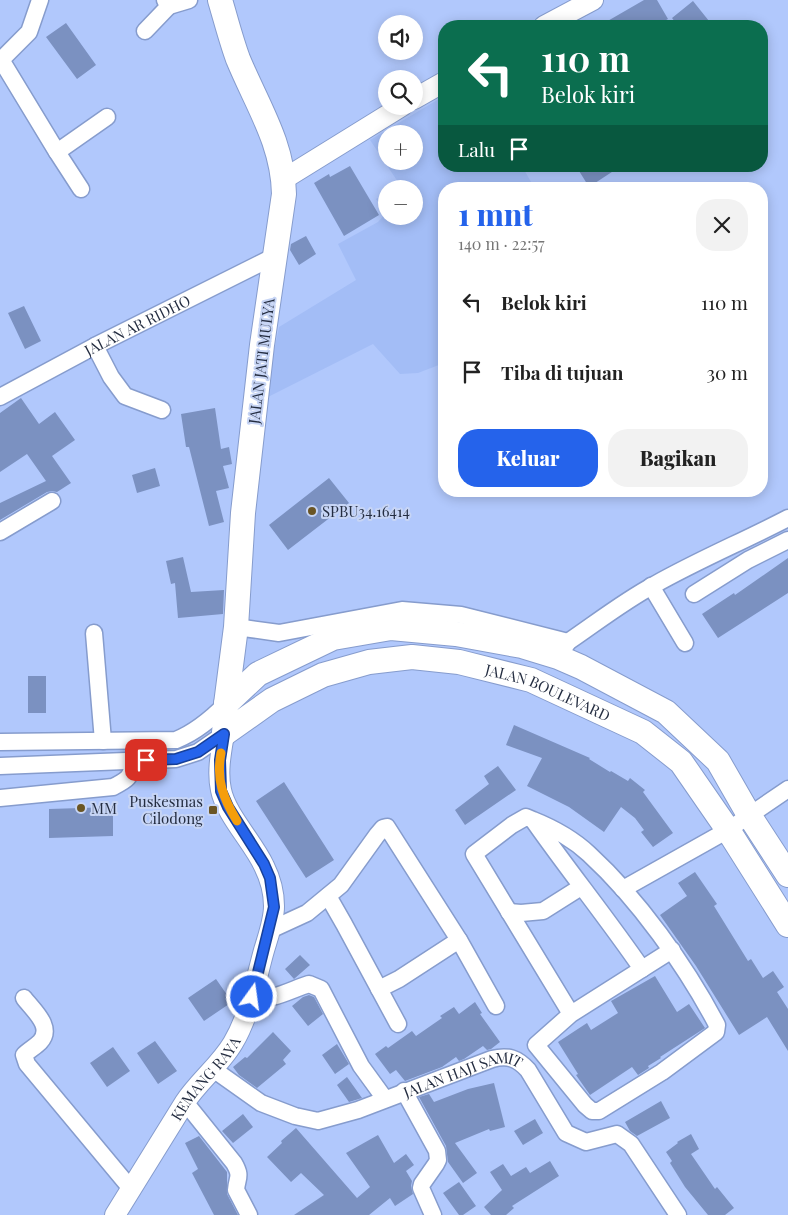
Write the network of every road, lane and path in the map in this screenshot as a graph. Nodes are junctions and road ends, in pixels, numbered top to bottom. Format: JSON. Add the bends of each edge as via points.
{"nodes":[{"id":1,"x":40,"y":0,"type":"edge"},
{"id":2,"x":189,"y":0,"type":"edge"},
{"id":3,"x":220,"y":0,"type":"edge"},
{"id":4,"x":593,"y":0,"type":"edge"},
{"id":5,"x":167,"y":3,"type":"edge"},
{"id":6,"x":555,"y":20,"type":"edge"},
{"id":7,"x":145,"y":31,"type":"dead end"},
{"id":8,"x":0,"y":60,"type":"edge"},
{"id":9,"x":438,"y":86,"type":"edge"},
{"id":10,"x":423,"y":95,"type":"edge"},
{"id":11,"x":387,"y":115,"type":"edge"},
{"id":12,"x":107,"y":117,"type":"dead end"},
{"id":13,"x":57,"y":152,"type":"junction"},
{"id":14,"x":284,"y":179,"type":"junction"},
{"id":15,"x":81,"y":189,"type":"dead end"},
{"id":16,"x":275,"y":256,"type":"junction"},
{"id":17,"x":95,"y":346,"type":"junction"},
{"id":18,"x":0,"y":397,"type":"edge"},
{"id":19,"x":162,"y":410,"type":"dead end"},
{"id":20,"x":52,"y":501,"type":"dead end"},
{"id":21,"x":788,"y":518,"type":"edge"},
{"id":22,"x":0,"y":532,"type":"edge"},
{"id":23,"x":788,"y":540,"type":"edge"},
{"id":24,"x":651,"y":586,"type":"junction"},
{"id":25,"x":694,"y":594,"type":"dead end"},
{"id":26,"x":236,"y":627,"type":"junction"},
{"id":27,"x":94,"y":633,"type":"dead end"},
{"id":28,"x":280,"y":633,"type":"junction"},
{"id":29,"x":685,"y":643,"type":"dead end"},
{"id":30,"x":563,"y":650,"type":"junction"},
{"id":31,"x":232,"y":656,"type":"junction"},
{"id":32,"x":284,"y":661,"type":"junction"},
{"id":33,"x":258,"y":674,"type":"junction"},
{"id":34,"x":226,"y":704,"type":"junction"},
{"id":35,"x":224,"y":734,"type":"junction"},
{"id":36,"x":103,"y":741,"type":"junction"},
{"id":37,"x":0,"y":742,"type":"edge"},
{"id":38,"x":134,"y":761,"type":"junction"},
{"id":39,"x":0,"y":766,"type":"edge"},
{"id":40,"x":788,"y":789,"type":"edge"},
{"id":41,"x":0,"y":798,"type":"edge"},
{"id":42,"x":748,"y":815,"type":"junction"},
{"id":43,"x":533,"y":820,"type":"junction"},
{"id":44,"x":728,"y":830,"type":"junction"},
{"id":45,"x":788,"y":874,"type":"edge"},
{"id":46,"x":581,"y":887,"type":"junction"},
{"id":47,"x":623,"y":889,"type":"junction"},
{"id":48,"x":328,"y":896,"type":"junction"},
{"id":49,"x":510,"y":912,"type":"junction"},
{"id":50,"x":788,"y":925,"type":"edge"},
{"id":51,"x":270,"y":930,"type":"junction"},
{"id":52,"x":460,"y":940,"type":"junction"},
{"id":53,"x":672,"y":950,"type":"junction"},
{"id":54,"x":642,"y":969,"type":"junction"},
{"id":55,"x":379,"y":989,"type":"junction"},
{"id":56,"x":252,"y":997,"type":"junction"},
{"id":57,"x":24,"y":998,"type":"dead end"},
{"id":58,"x":496,"y":1006,"type":"dead end"},
{"id":59,"x":571,"y":1014,"type":"junction"},
{"id":60,"x":398,"y":1024,"type":"dead end"},
{"id":61,"x":213,"y":1069,"type":"junction"},
{"id":62,"x":404,"y":1092,"type":"junction"},
{"id":63,"x":384,"y":1099,"type":"junction"},
{"id":64,"x":185,"y":1102,"type":"junction"},
{"id":65,"x":132,"y":1190,"type":"junction"},
{"id":66,"x":119,"y":1213,"type":"edge"},
{"id":67,"x":249,"y":1215,"type":"edge"},
{"id":68,"x":433,"y":1215,"type":"edge"},
{"id":69,"x":678,"y":1215,"type":"edge"}],
"edges":[{"from":1,"to":8,"type":"street","via":[[29,32]]},
{"from":2,"to":5,"type":"street"},
{"from":3,"to":14,"type":"main road","name":"JALAN JATI MULYA","via":[[238,57],[277,145]]},
{"from":4,"to":6,"type":"street"},
{"from":5,"to":7,"type":"street"},
{"from":8,"to":13,"type":"street"},
{"from":9,"to":10,"type":"street"},
{"from":11,"to":14,"type":"street"},
{"from":12,"to":13,"type":"street"},
{"from":13,"to":15,"type":"street"},
{"from":14,"to":16,"type":"main road","name":"JALAN JATI MULYA"},
{"from":16,"to":17,"type":"street","name":"JALAN AR RIDHO"},
{"from":16,"to":26,"type":"main road","name":"JALAN JATI MULYA","via":[[243,513]]},
{"from":17,"to":18,"type":"street","name":"JALAN AR RIDHO"},
{"from":17,"to":19,"type":"street","via":[[125,396]]},
{"from":20,"to":22,"type":"street"},
{"from":21,"to":24,"type":"street"},
{"from":23,"to":25,"type":"street","via":[[748,560]]},
{"from":24,"to":29,"type":"street"},
{"from":24,"to":30,"type":"street"},
{"from":26,"to":28,"type":"street"},
{"from":26,"to":31,"type":"main road","name":"JALAN JATI MULYA"},
{"from":27,"to":36,"type":"street"},
{"from":28,"to":30,"type":"street","via":[[402,610],[462,615]]},
{"from":28,"to":32,"type":"street"},
{"from":30,"to":32,"type":"main road","name":"JALAN BOULEVARD","via":[[391,628],[333,638]]},
{"from":30,"to":42,"type":"main road","name":"JALAN BOULEVARD","via":[[581,667],[666,712],[718,761]]},
{"from":31,"to":33,"type":"main road","via":[[246,670]]},
{"from":31,"to":34,"type":"main road","name":"JALAN JATI MULYA"},
{"from":32,"to":33,"type":"main road","name":"JALAN BOULEVARD"},
{"from":33,"to":34,"type":"main road","name":"JALAN BOULEVARD"},
{"from":34,"to":35,"type":"main road","name":"JALAN JATI MULYA"},
{"from":34,"to":36,"type":"street","via":[[191,734],[176,740]]},
{"from":35,"to":38,"type":"street","via":[[198,752],[176,759]]},
{"from":35,"to":44,"type":"main road","name":"JALAN BOULEVARD","via":[[272,700],[323,675],[369,662],[412,657],[459,662],[531,680],[643,732],[681,762]]},
{"from":35,"to":51,"type":"street","name":"KEMANG RAYA","via":[[220,760],[221,791],[270,878],[274,907]]},
{"from":36,"to":37,"type":"street"},
{"from":38,"to":39,"type":"street"},
{"from":38,"to":41,"type":"street","via":[[125,781],[112,787]]},
{"from":40,"to":42,"type":"street"},
{"from":42,"to":44,"type":"street"},
{"from":42,"to":45,"type":"main road","name":"JALAN BOULEVARD"},
{"from":43,"to":46,"type":"street"},
{"from":43,"to":47,"type":"street","via":[[554,829],[588,853]]},
{"from":43,"to":49,"type":"street","via":[[523,818],[474,853]]},
{"from":44,"to":47,"type":"street"},
{"from":44,"to":50,"type":"main road","name":"JALAN BOULEVARD"},
{"from":46,"to":49,"type":"street","via":[[544,911]]},
{"from":46,"to":54,"type":"street"},
{"from":47,"to":53,"type":"street"},
{"from":48,"to":51,"type":"street","via":[[307,913]]},
{"from":48,"to":52,"type":"street","via":[[341,884],[383,828],[387,828]]},
{"from":48,"to":55,"type":"street"},
{"from":49,"to":59,"type":"street"},
{"from":51,"to":56,"type":"street","name":"KEMANG RAYA"},
{"from":52,"to":55,"type":"street"},
{"from":52,"to":58,"type":"street"},
{"from":53,"to":54,"type":"street"},
{"from":53,"to":59,"type":"street","via":[[713,1017],[716,1032],[662,1072],[599,1111],[592,1111],[585,1104],[536,1045]]},
{"from":54,"to":59,"type":"street"},
{"from":55,"to":60,"type":"street"},
{"from":56,"to":61,"type":"street","name":"KEMANG RAYA","via":[[243,1025]]},
{"from":56,"to":63,"type":"street","via":[[269,998],[309,984],[321,989],[361,1066]]},
{"from":57,"to":65,"type":"street","via":[[45,1029],[42,1039],[24,1055],[27,1064]]},
{"from":61,"to":63,"type":"street","name":"JALAN HAJI SAMIT","via":[[261,1103],[308,1120],[328,1119]]},
{"from":61,"to":64,"type":"street","name":"KEMANG RAYA"},
{"from":62,"to":63,"type":"street","name":"JALAN HAJI SAMIT"},
{"from":62,"to":68,"type":"street","via":[[438,1152],[438,1160],[421,1188]]},
{"from":62,"to":69,"type":"street","name":"JALAN HAJI SAMIT","via":[[492,1059],[511,1057],[528,1070],[566,1134],[586,1142],[617,1134],[630,1144]]},
{"from":64,"to":65,"type":"street","name":"KEMANG RAYA"},
{"from":64,"to":67,"type":"street","via":[[234,1163],[240,1177],[236,1190]]},
{"from":65,"to":66,"type":"street","name":"KEMANG RAYA"}]}
